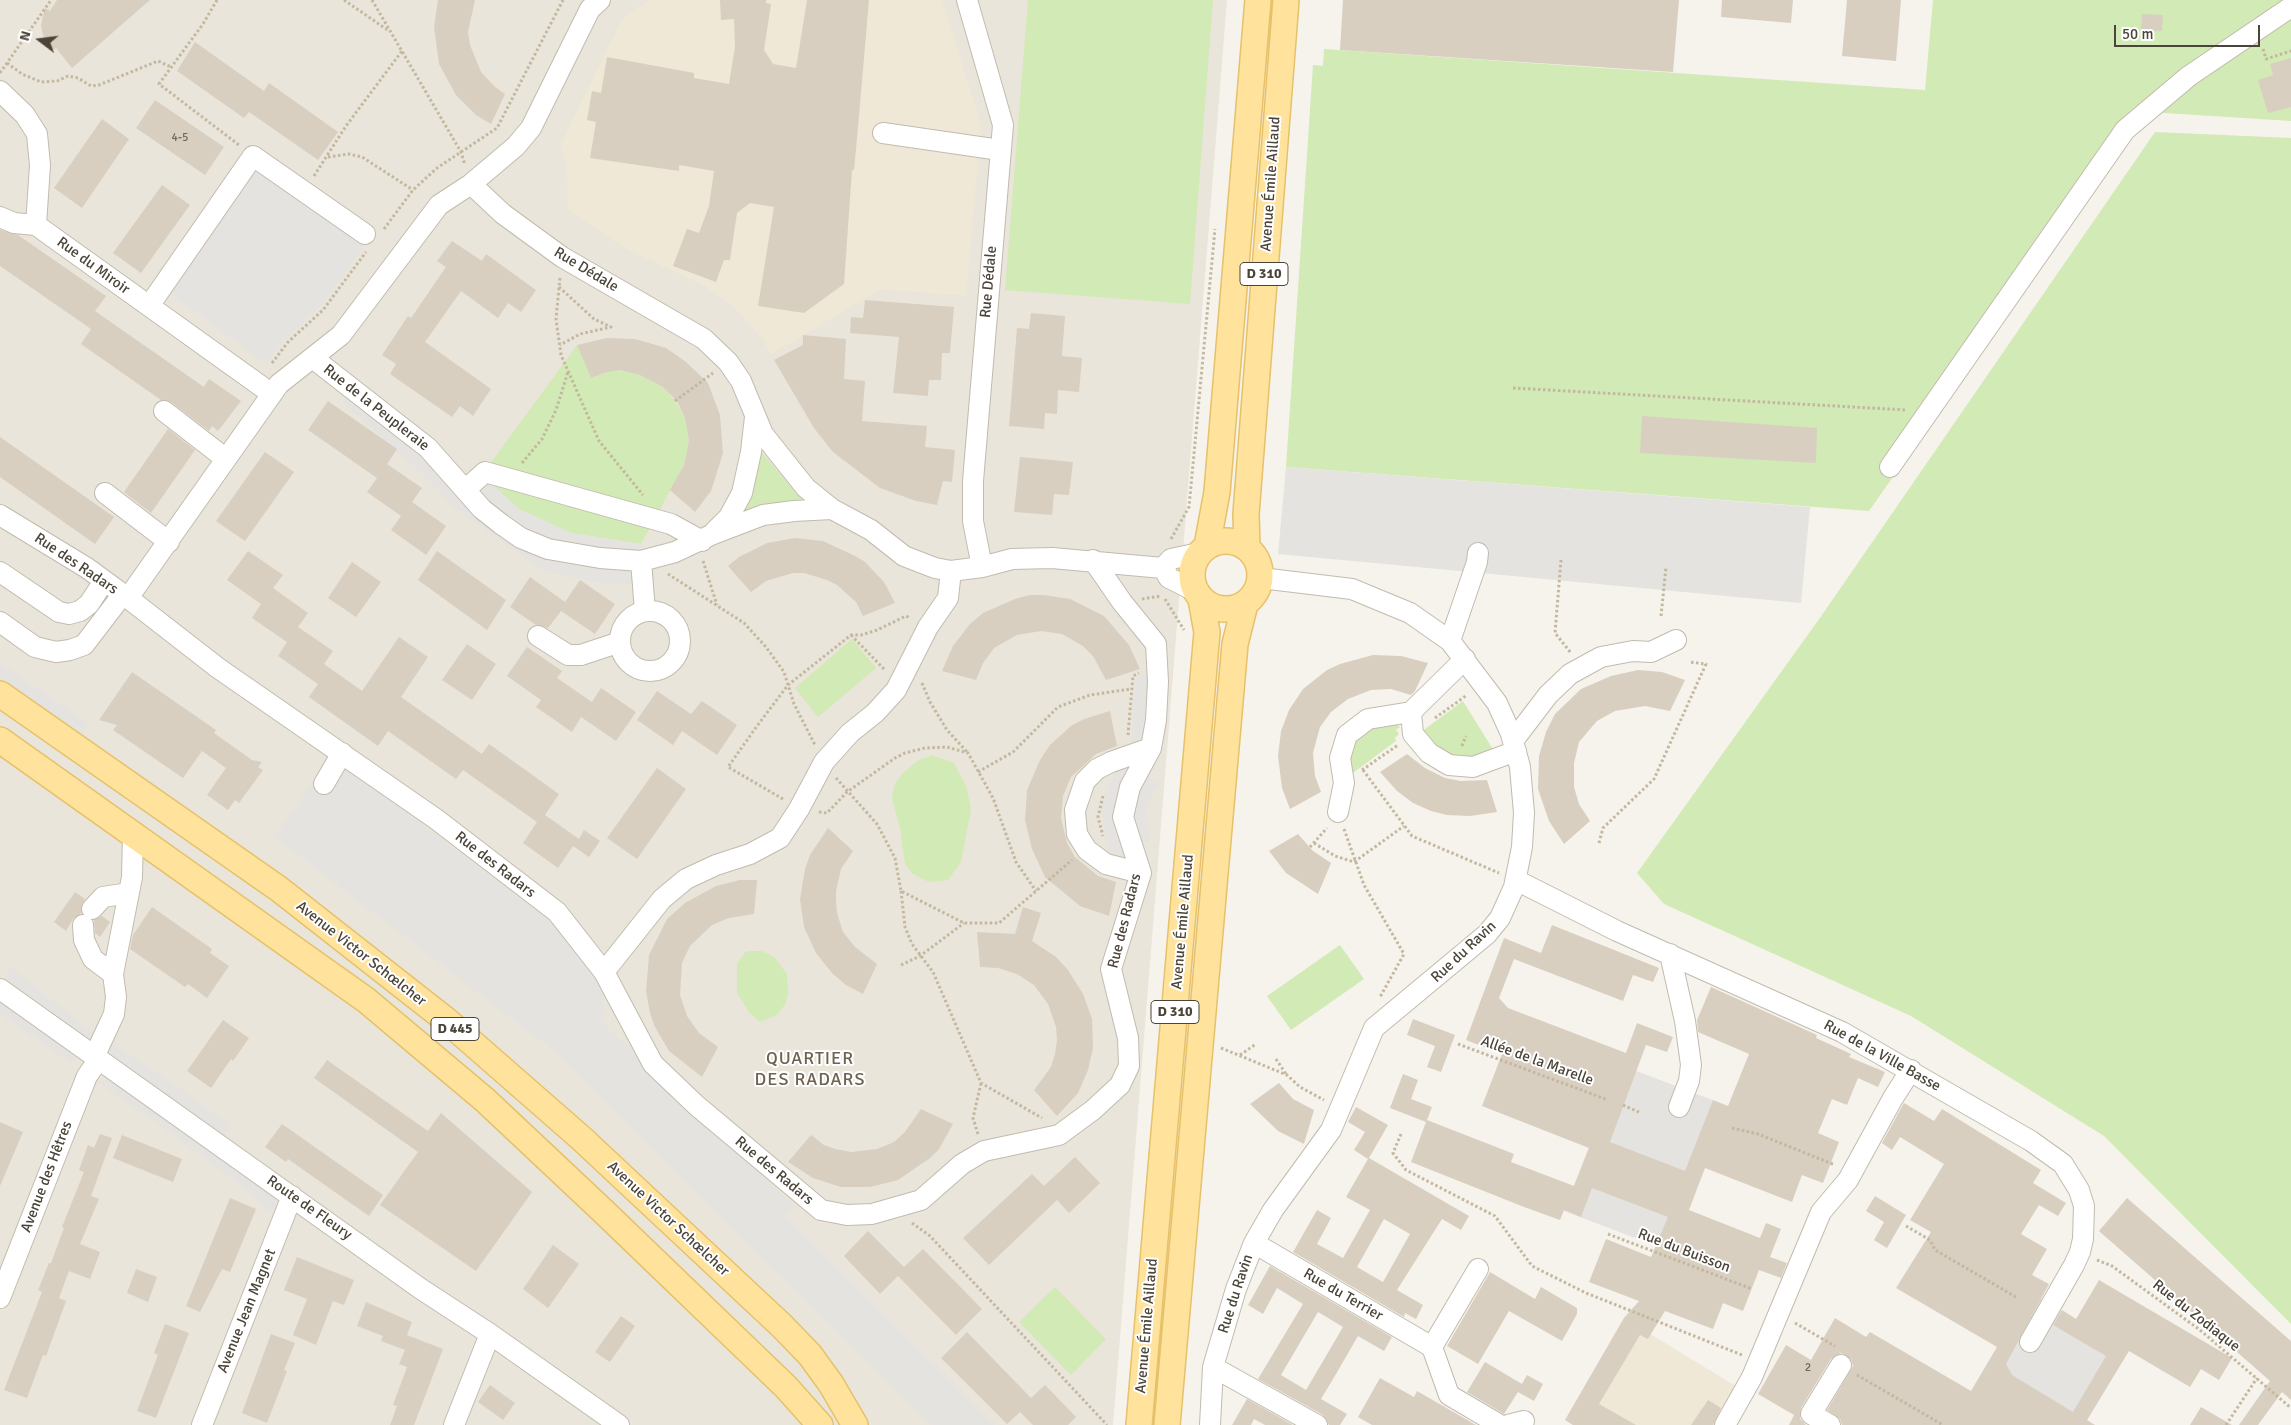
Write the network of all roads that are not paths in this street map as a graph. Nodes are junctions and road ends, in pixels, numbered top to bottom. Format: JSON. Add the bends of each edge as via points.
{"nodes":[{"id":1,"x":600,"y":0,"type":"edge"},
{"id":2,"x":967,"y":0,"type":"edge"},
{"id":3,"x":1258,"y":0,"type":"edge"},
{"id":4,"x":1286,"y":0,"type":"edge"},
{"id":5,"x":2291,"y":7,"type":"edge"},
{"id":6,"x":0,"y":91,"type":"edge"},
{"id":7,"x":883,"y":133,"type":"dead end"},
{"id":8,"x":1000,"y":150,"type":"junction"},
{"id":9,"x":471,"y":184,"type":"junction"},
{"id":10,"x":0,"y":216,"type":"edge"},
{"id":11,"x":36,"y":225,"type":"junction"},
{"id":12,"x":373,"y":236,"type":"road end"},
{"id":13,"x":149,"y":306,"type":"junction"},
{"id":14,"x":314,"y":359,"type":"junction"},
{"id":15,"x":272,"y":394,"type":"junction"},
{"id":16,"x":164,"y":411,"type":"dead end"},
{"id":17,"x":755,"y":417,"type":"junction"},
{"id":18,"x":226,"y":459,"type":"junction"},
{"id":19,"x":1890,"y":467,"type":"dead end"},
{"id":20,"x":465,"y":490,"type":"junction"},
{"id":21,"x":105,"y":493,"type":"dead end"},
{"id":22,"x":832,"y":509,"type":"junction"},
{"id":23,"x":0,"y":515,"type":"edge"},
{"id":24,"x":706,"y":538,"type":"junction"},
{"id":25,"x":169,"y":542,"type":"junction"},
{"id":26,"x":1248,"y":547,"type":"junction"},
{"id":27,"x":1203,"y":549,"type":"junction"},
{"id":28,"x":1478,"y":553,"type":"dead end"},
{"id":29,"x":647,"y":560,"type":"junction"},
{"id":30,"x":1093,"y":560,"type":"junction"},
{"id":31,"x":982,"y":567,"type":"junction"},
{"id":32,"x":1163,"y":568,"type":"junction"},
{"id":33,"x":951,"y":571,"type":"junction"},
{"id":34,"x":0,"y":572,"type":"edge"},
{"id":35,"x":1261,"y":578,"type":"junction"},
{"id":36,"x":104,"y":581,"type":"junction"},
{"id":37,"x":1198,"y":595,"type":"junction"},
{"id":38,"x":126,"y":596,"type":"junction"},
{"id":39,"x":1245,"y":604,"type":"junction"},
{"id":40,"x":645,"y":610,"type":"junction"},
{"id":41,"x":0,"y":622,"type":"edge"},
{"id":42,"x":538,"y":636,"type":"dead end"},
{"id":43,"x":1676,"y":640,"type":"dead end"},
{"id":44,"x":1450,"y":641,"type":"junction"},
{"id":45,"x":620,"y":642,"type":"junction"},
{"id":46,"x":1465,"y":659,"type":"junction"},
{"id":47,"x":0,"y":694,"type":"edge"},
{"id":48,"x":1411,"y":712,"type":"junction"},
{"id":49,"x":0,"y":740,"type":"edge"},
{"id":50,"x":1514,"y":746,"type":"junction"},
{"id":51,"x":1151,"y":748,"type":"junction"},
{"id":52,"x":342,"y":753,"type":"junction"},
{"id":53,"x":324,"y":784,"type":"dead end"},
{"id":54,"x":1338,"y":812,"type":"road end"},
{"id":55,"x":133,"y":835,"type":"junction"},
{"id":56,"x":1140,"y":873,"type":"junction"},
{"id":57,"x":1516,"y":880,"type":"junction"},
{"id":58,"x":129,"y":893,"type":"junction"},
{"id":59,"x":1670,"y":954,"type":"junction"},
{"id":60,"x":604,"y":972,"type":"junction"},
{"id":61,"x":113,"y":974,"type":"junction"},
{"id":62,"x":0,"y":989,"type":"edge"},
{"id":63,"x":97,"y":1057,"type":"junction"},
{"id":64,"x":1911,"y":1070,"type":"junction"},
{"id":65,"x":1679,"y":1107,"type":"dead end"},
{"id":66,"x":292,"y":1196,"type":"junction"},
{"id":67,"x":1254,"y":1243,"type":"junction"},
{"id":68,"x":1478,"y":1268,"type":"dead end"},
{"id":69,"x":0,"y":1298,"type":"edge"},
{"id":70,"x":490,"y":1334,"type":"junction"},
{"id":71,"x":2030,"y":1342,"type":"dead end"},
{"id":72,"x":1432,"y":1346,"type":"junction"},
{"id":73,"x":1841,"y":1365,"type":"dead end"},
{"id":74,"x":1213,"y":1367,"type":"junction"},
{"id":75,"x":202,"y":1425,"type":"edge"},
{"id":76,"x":454,"y":1425,"type":"edge"},
{"id":77,"x":619,"y":1425,"type":"edge"},
{"id":78,"x":820,"y":1425,"type":"edge"},
{"id":79,"x":855,"y":1425,"type":"edge"},
{"id":80,"x":1139,"y":1425,"type":"edge"},
{"id":81,"x":1167,"y":1425,"type":"edge"},
{"id":82,"x":1210,"y":1425,"type":"edge"},
{"id":83,"x":1317,"y":1425,"type":"edge"},
{"id":84,"x":1500,"y":1425,"type":"edge"},
{"id":85,"x":1725,"y":1425,"type":"edge"},
{"id":86,"x":1830,"y":1425,"type":"edge"}],
"edges":[{"from":1,"to":9,"type":"street","via":[[590,9],[531,128],[516,146]]},
{"from":2,"to":8,"type":"street","name":"Rue Dédale","via":[[1003,125]]},
{"from":3,"to":27,"type":"main road","name":"Avenue Émile Aillaud","number":"D 310","via":[[1217,492]]},
{"from":4,"to":26,"type":"main road","name":"Avenue Émile Aillaud","number":"D 310","via":[[1246,514]]},
{"from":5,"to":19,"type":"street","via":[[2189,76],[2125,130]]},
{"from":6,"to":11,"type":"street","via":[[25,116],[37,134],[40,164]]},
{"from":7,"to":8,"type":"street"},
{"from":8,"to":31,"type":"street","name":"Rue Dédale","via":[[973,481],[973,521]]},
{"from":9,"to":14,"type":"street","via":[[439,205],[348,328]]},
{"from":9,"to":17,"type":"street","name":"Rue Dédale","via":[[503,214],[562,257],[704,339],[728,362],[741,381]]},
{"from":10,"to":11,"type":"street","via":[[14,223]]},
{"from":11,"to":13,"type":"street","name":"Rue du Miroir"},
{"from":12,"to":13,"type":"street","via":[[253,156]]},
{"from":13,"to":15,"type":"street","name":"Rue du Miroir"},
{"from":14,"to":15,"type":"street","name":"Rue de la Peupleraie","via":[[279,384]]},
{"from":14,"to":20,"type":"street","name":"Rue de la Peupleraie","via":[[428,448]]},
{"from":15,"to":18,"type":"street","name":"Rue de la Peupleraie"},
{"from":16,"to":18,"type":"street"},
{"from":17,"to":22,"type":"street","name":"Rue Dédale","via":[[763,434],[788,467],[806,488]]},
{"from":17,"to":24,"type":"street","via":[[742,493],[729,517]]},
{"from":18,"to":25,"type":"street","name":"Rue de la Peupleraie"},
{"from":20,"to":24,"type":"street","via":[[485,472],[671,524]]},
{"from":20,"to":29,"type":"street","name":"Rue de la Peupleraie","via":[[482,509],[532,543],[591,557]]},
{"from":21,"to":25,"type":"street"},
{"from":22,"to":24,"type":"street","name":"Rue de la Peupleraie","via":[[763,515]]},
{"from":22,"to":33,"type":"street","name":"Rue Dédale","via":[[871,530],[904,556]]},
{"from":23,"to":36,"type":"street","name":"Rue des Radars"},
{"from":24,"to":29,"type":"street","name":"Rue de la Peupleraie"},
{"from":25,"to":38,"type":"street","name":"Rue de la Peupleraie"},
{"from":26,"to":27,"type":"main road","via":[[1228,540]]},
{"from":26,"to":35,"type":"main road","via":[[1260,566]]},
{"from":27,"to":32,"type":"street","via":[[1171,559]]},
{"from":27,"to":37,"type":"main road","via":[[1192,572]]},
{"from":28,"to":44,"type":"street"},
{"from":29,"to":40,"type":"street"},
{"from":30,"to":31,"type":"street","name":"Rue Dédale","via":[[1012,559]]},
{"from":30,"to":32,"type":"street","name":"Rue Dédale"},
{"from":30,"to":51,"type":"street","name":"Rue des Radars","via":[[1156,644],[1158,682]]},
{"from":31,"to":33,"type":"street","name":"Rue Dédale"},
{"from":32,"to":37,"type":"street","via":[[1169,578]]},
{"from":33,"to":60,"type":"street","via":[[948,598],[928,627],[896,690],[824,762],[780,838],[750,854],[686,879],[638,927]]},
{"from":34,"to":36,"type":"street","via":[[59,612],[69,614],[89,604]]},
{"from":35,"to":39,"type":"main road","via":[[1253,597]]},
{"from":35,"to":44,"type":"street","name":"Rue du Ravin","via":[[1352,589],[1410,613]]},
{"from":36,"to":38,"type":"street","name":"Rue des Radars"},
{"from":37,"to":39,"type":"main road","via":[[1211,606],[1222,609],[1234,609]]},
{"from":37,"to":80,"type":"main road","name":"Avenue Émile Aillaud","number":"D 310","via":[[1207,632]]},
{"from":38,"to":41,"type":"street","name":"Rue des Radars","via":[[84,645],[70,650],[56,652],[35,647]]},
{"from":38,"to":52,"type":"street","name":"Rue des Radars","via":[[218,668]]},
{"from":39,"to":81,"type":"main road","name":"Avenue Émile Aillaud","number":"D 310","via":[[1234,654]]},
{"from":40,"to":45,"type":"street","via":[[632,616],[623,628]]},
{"from":40,"to":45,"type":"street","via":[[660,612],[672,619],[680,632],[680,646],[674,660],[663,669],[648,671],[634,667],[624,656]]},
{"from":42,"to":45,"type":"street","via":[[568,654],[581,655]]},
{"from":43,"to":50,"type":"street","via":[[1651,652],[1633,651],[1601,657],[1570,674],[1548,695]]},
{"from":44,"to":46,"type":"street","name":"Rue du Ravin"},
{"from":46,"to":48,"type":"street"},
{"from":46,"to":50,"type":"street","name":"Rue du Ravin","via":[[1497,703]]},
{"from":47,"to":79,"type":"main road","name":"Avenue Victor Schœlcher","number":"D 445","via":[[279,890],[446,1020],[581,1138],[782,1326],[810,1355]]},
{"from":48,"to":50,"type":"street","via":[[1413,734],[1429,753],[1449,765],[1473,767]]},
{"from":48,"to":54,"type":"street","via":[[1368,719],[1347,735],[1340,758],[1344,783]]},
{"from":49,"to":55,"type":"main road","number":"D 445"},
{"from":50,"to":57,"type":"street","name":"Rue du Ravin","via":[[1520,767],[1524,813]]},
{"from":51,"to":56,"type":"street","name":"Rue des Radars","via":[[1130,787],[1123,816]]},
{"from":51,"to":56,"type":"street","via":[[1097,769],[1085,782],[1075,810],[1077,834],[1087,850],[1106,864]]},
{"from":52,"to":53,"type":"street"},
{"from":52,"to":60,"type":"street","name":"Rue des Radars","via":[[436,819],[557,912]]},
{"from":55,"to":58,"type":"street","name":"Avenue des Hêtres"},
{"from":55,"to":78,"type":"main road","number":"D 445","via":[[366,1000],[485,1100],[779,1380]]},
{"from":56,"to":60,"type":"street","name":"Rue des Radars","via":[[1111,969],[1128,1038],[1129,1066],[1120,1085],[1059,1135],[984,1151],[962,1164],[921,1200],[872,1214],[822,1210],[696,1105],[653,1064]]},
{"from":57,"to":59,"type":"street","name":"Rue de la Ville Basse"},
{"from":57,"to":67,"type":"street","name":"Rue du Ravin","via":[[1509,901],[1487,934],[1374,1028],[1331,1130],[1273,1210]]},
{"from":58,"to":61,"type":"street","name":"Avenue des Hêtres"},
{"from":58,"to":61,"type":"street","via":[[103,897],[88,917],[84,940],[93,959]]},
{"from":59,"to":64,"type":"street","name":"Rue de la Ville Basse","via":[[1842,1032]]},
{"from":59,"to":65,"type":"street","via":[[1691,1066]]},
{"from":61,"to":63,"type":"street","name":"Avenue des Hêtres","via":[[114,1014]]},
{"from":62,"to":63,"type":"street","name":"Route de Fleury"},
{"from":63,"to":66,"type":"street","name":"Route de Fleury"},
{"from":63,"to":69,"type":"street","name":"Avenue des Hêtres"},
{"from":64,"to":71,"type":"street","name":"Rue de la Ville Basse","via":[[2031,1141],[2063,1164],[2079,1190],[2084,1206],[2080,1252]]},
{"from":64,"to":85,"type":"street","via":[[1852,1173],[1821,1212],[1758,1362]]},
{"from":66,"to":70,"type":"street","name":"Route de Fleury","via":[[421,1289]]},
{"from":66,"to":75,"type":"street","name":"Avenue Jean Magnet"},
{"from":67,"to":72,"type":"street","name":"Rue du Terrier"},
{"from":67,"to":74,"type":"street","name":"Rue du Ravin","via":[[1236,1289]]},
{"from":68,"to":72,"type":"street"},
{"from":70,"to":76,"type":"street"},
{"from":70,"to":77,"type":"street","name":"Route de Fleury"},
{"from":72,"to":84,"type":"street","via":[[1449,1395]]},
{"from":73,"to":86,"type":"street","via":[[1811,1414]]},
{"from":74,"to":82,"type":"street","name":"Rue du Ravin"},
{"from":74,"to":83,"type":"street"}]}
